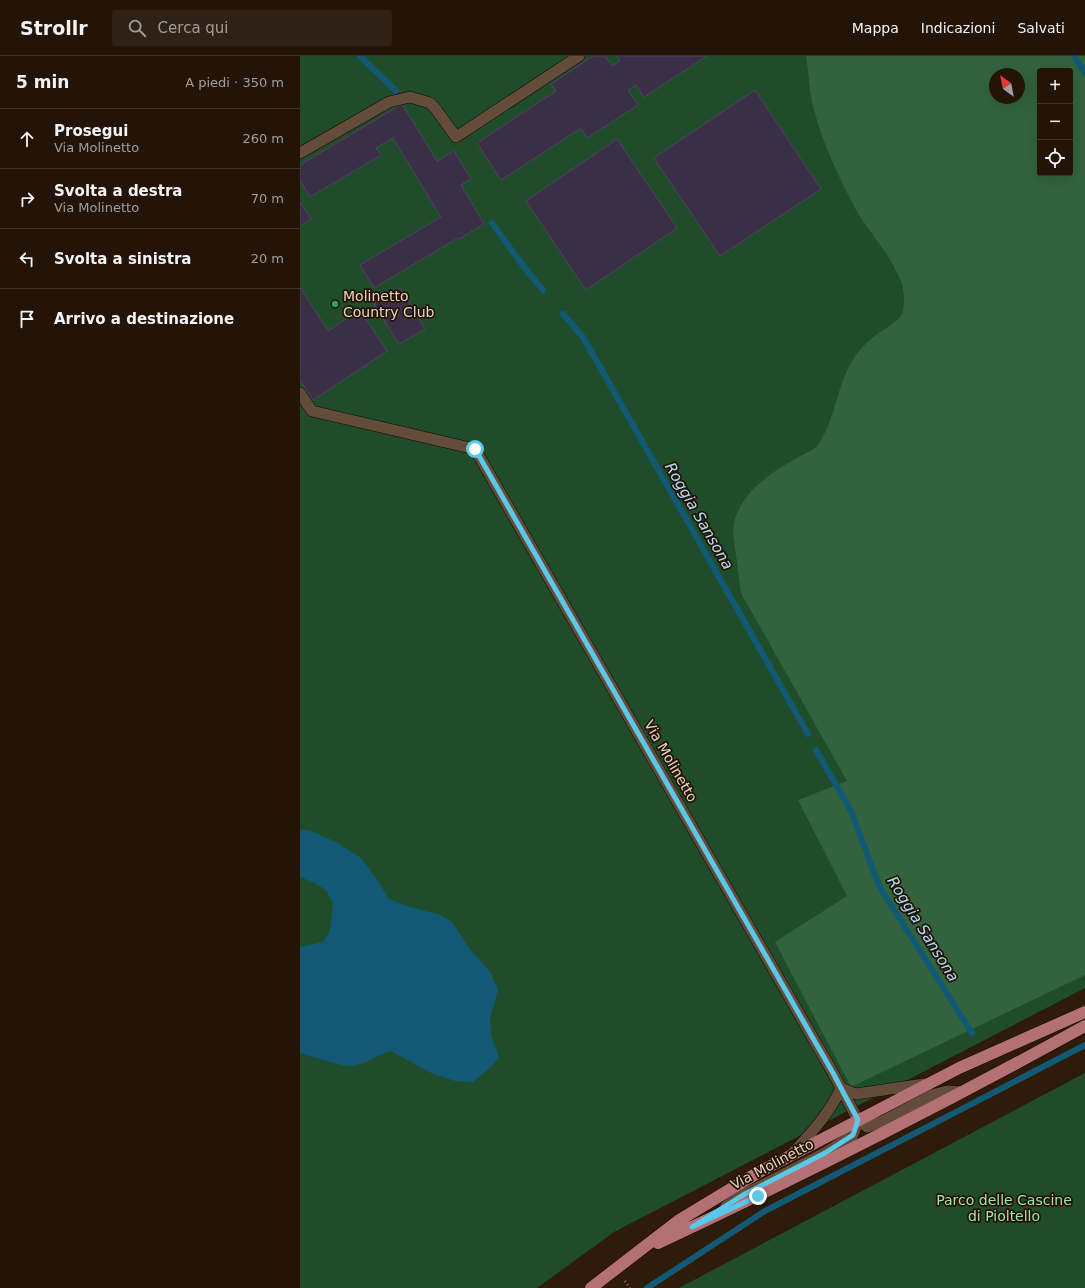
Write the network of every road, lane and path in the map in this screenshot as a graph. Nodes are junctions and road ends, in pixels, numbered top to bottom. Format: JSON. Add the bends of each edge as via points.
{"nodes":[{"id":1,"x":579,"y":56,"type":"edge"},
{"id":2,"x":300,"y":153,"type":"edge"},
{"id":3,"x":300,"y":393,"type":"edge"},
{"id":4,"x":1085,"y":1012,"type":"edge"},
{"id":5,"x":1085,"y":1026,"type":"edge"},
{"id":6,"x":929,"y":1084,"type":"junction"},
{"id":7,"x":841,"y":1088,"type":"junction"},
{"id":8,"x":962,"y":1092,"type":"junction"},
{"id":9,"x":858,"y":1120,"type":"junction"},
{"id":10,"x":791,"y":1155,"type":"junction"},
{"id":11,"x":692,"y":1227,"type":"junction"},
{"id":12,"x":637,"y":1253,"type":"junction"},
{"id":13,"x":591,"y":1288,"type":"edge"}],
"edges":[{"from":1,"to":2,"type":"lane","via":[[456,137],[430,103],[410,98],[389,102]]},
{"from":3,"to":7,"type":"lane","name":"Via Molinetto","via":[[312,411],[475,449]]},
{"from":4,"to":6,"type":"main road"},
{"from":5,"to":8,"type":"main road"},
{"from":6,"to":7,"type":"lane","via":[[856,1094]]},
{"from":6,"to":9,"type":"main road"},
{"from":7,"to":9,"type":"lane","name":"Via Molinetto"},
{"from":7,"to":10,"type":"lane","name":"Via Molinetto","via":[[815,1129]]},
{"from":8,"to":9,"type":"lane","via":[[947,1091],[932,1095],[867,1127]]},
{"from":8,"to":11,"type":"main road","via":[[779,1186]]},
{"from":9,"to":10,"type":"main road"},
{"from":9,"to":11,"type":"lane","name":"Via Molinetto","via":[[853,1135],[825,1153],[743,1195]]},
{"from":10,"to":12,"type":"main road","via":[[678,1221]]},
{"from":11,"to":12,"type":"main road"},
{"from":12,"to":13,"type":"main road"}]}
